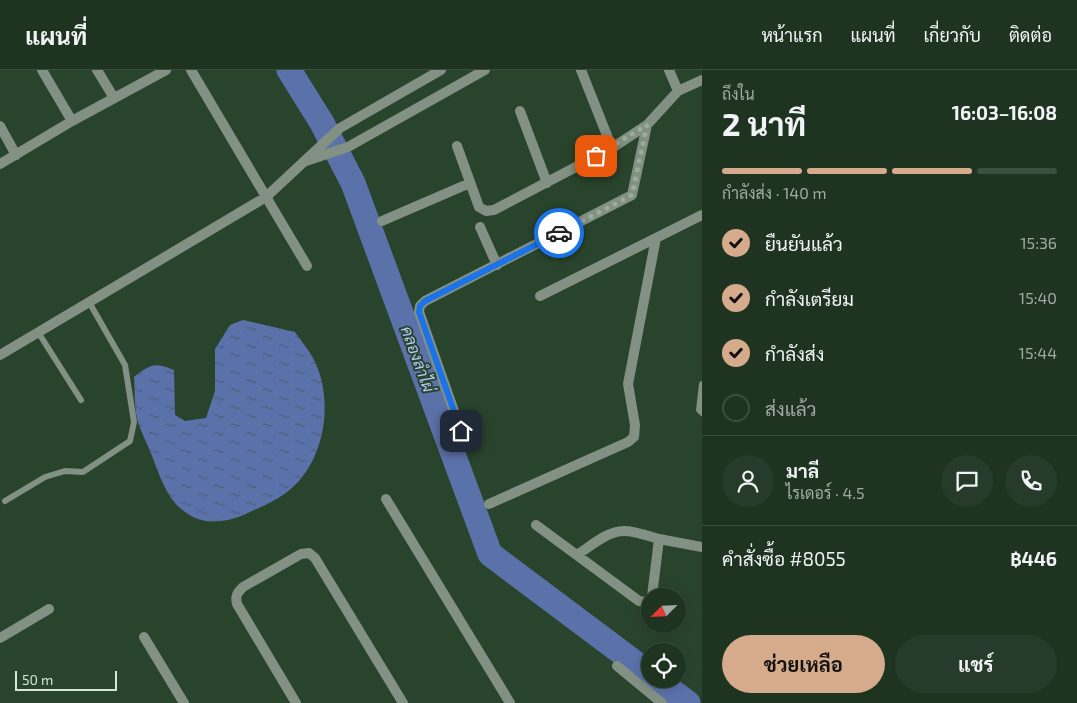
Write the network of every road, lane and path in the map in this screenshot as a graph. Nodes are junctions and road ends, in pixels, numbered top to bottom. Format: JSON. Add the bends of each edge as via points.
{"nodes":[{"id":1,"x":42,"y":70,"type":"edge"},
{"id":2,"x":97,"y":70,"type":"edge"},
{"id":3,"x":166,"y":70,"type":"edge"},
{"id":4,"x":191,"y":70,"type":"edge"},
{"id":5,"x":441,"y":70,"type":"edge"},
{"id":6,"x":485,"y":70,"type":"edge"},
{"id":7,"x":581,"y":70,"type":"edge"},
{"id":8,"x":669,"y":70,"type":"edge"},
{"id":9,"x":702,"y":80,"type":"edge"},
{"id":10,"x":678,"y":91,"type":"junction"},
{"id":11,"x":114,"y":98,"type":"junction"},
{"id":12,"x":520,"y":111,"type":"dead end"},
{"id":13,"x":72,"y":121,"type":"junction"},
{"id":14,"x":647,"y":125,"type":"junction"},
{"id":15,"x":0,"y":126,"type":"edge"},
{"id":16,"x":457,"y":146,"type":"dead end"},
{"id":17,"x":612,"y":148,"type":"junction"},
{"id":18,"x":16,"y":155,"type":"junction"},
{"id":19,"x":302,"y":162,"type":"junction"},
{"id":20,"x":0,"y":164,"type":"edge"},
{"id":21,"x":470,"y":183,"type":"junction"},
{"id":22,"x":547,"y":183,"type":"junction"},
{"id":23,"x":266,"y":197,"type":"junction"},
{"id":24,"x":702,"y":215,"type":"edge"},
{"id":25,"x":382,"y":221,"type":"dead end"},
{"id":26,"x":480,"y":226,"type":"dead end"},
{"id":27,"x":656,"y":238,"type":"junction"},
{"id":28,"x":497,"y":265,"type":"junction"},
{"id":29,"x":307,"y":266,"type":"dead end"},
{"id":30,"x":540,"y":296,"type":"dead end"},
{"id":31,"x":89,"y":302,"type":"junction"},
{"id":32,"x":38,"y":332,"type":"junction"},
{"id":33,"x":0,"y":355,"type":"edge"},
{"id":34,"x":702,"y":384,"type":"edge"},
{"id":35,"x":81,"y":400,"type":"dead end"},
{"id":36,"x":702,"y":413,"type":"edge"},
{"id":37,"x":461,"y":431,"type":"dead end"},
{"id":38,"x":386,"y":499,"type":"dead end"},
{"id":39,"x":5,"y":501,"type":"dead end"},
{"id":40,"x":489,"y":504,"type":"dead end"},
{"id":41,"x":536,"y":525,"type":"dead end"},
{"id":42,"x":660,"y":539,"type":"junction"},
{"id":43,"x":702,"y":547,"type":"edge"},
{"id":44,"x":577,"y":555,"type":"junction"},
{"id":45,"x":653,"y":588,"type":"edge"},
{"id":46,"x":641,"y":602,"type":"edge"},
{"id":47,"x":49,"y":609,"type":"dead end"},
{"id":48,"x":144,"y":637,"type":"dead end"},
{"id":49,"x":0,"y":638,"type":"edge"},
{"id":50,"x":617,"y":666,"type":"dead end"},
{"id":51,"x":184,"y":703,"type":"edge"},
{"id":52,"x":296,"y":703,"type":"edge"},
{"id":53,"x":403,"y":703,"type":"edge"},
{"id":54,"x":510,"y":703,"type":"edge"},
{"id":55,"x":662,"y":703,"type":"edge"}],
"edges":[{"from":1,"to":13,"type":"street"},
{"from":2,"to":11,"type":"street"},
{"from":3,"to":11,"type":"street"},
{"from":4,"to":23,"type":"street"},
{"from":5,"to":19,"type":"street","via":[[340,128]]},
{"from":6,"to":19,"type":"street","via":[[348,147]]},
{"from":7,"to":17,"type":"street"},
{"from":8,"to":10,"type":"street"},
{"from":9,"to":10,"type":"street"},
{"from":10,"to":14,"type":"street"},
{"from":11,"to":13,"type":"street"},
{"from":12,"to":22,"type":"street"},
{"from":13,"to":18,"type":"street"},
{"from":14,"to":17,"type":"street"},
{"from":14,"to":28,"type":"street","via":[[632,195]]},
{"from":15,"to":18,"type":"street"},
{"from":16,"to":21,"type":"street"},
{"from":17,"to":22,"type":"street"},
{"from":18,"to":20,"type":"street"},
{"from":19,"to":23,"type":"street"},
{"from":21,"to":22,"type":"street","via":[[479,207],[486,211]]},
{"from":21,"to":25,"type":"street"},
{"from":23,"to":29,"type":"street"},
{"from":23,"to":31,"type":"street"},
{"from":24,"to":27,"type":"street"},
{"from":26,"to":28,"type":"street"},
{"from":27,"to":30,"type":"street"},
{"from":27,"to":40,"type":"street","via":[[628,384],[634,437]]},
{"from":28,"to":37,"type":"street","via":[[420,306],[419,312]]},
{"from":31,"to":32,"type":"street"},
{"from":31,"to":39,"type":"lane","via":[[125,365],[134,422],[130,441],[83,472],[65,471],[45,477]]},
{"from":32,"to":33,"type":"street"},
{"from":32,"to":35,"type":"lane"},
{"from":34,"to":36,"type":"lane"},
{"from":38,"to":54,"type":"street"},
{"from":41,"to":44,"type":"street"},
{"from":42,"to":43,"type":"street"},
{"from":42,"to":44,"type":"street","via":[[624,530],[606,535]]},
{"from":42,"to":45,"type":"street"},
{"from":44,"to":46,"type":"street"},
{"from":47,"to":49,"type":"street"},
{"from":48,"to":51,"type":"street"},
{"from":50,"to":55,"type":"street"},
{"from":52,"to":53,"type":"street","via":[[237,604],[236,595],[243,587],[301,554],[310,553]]}]}
